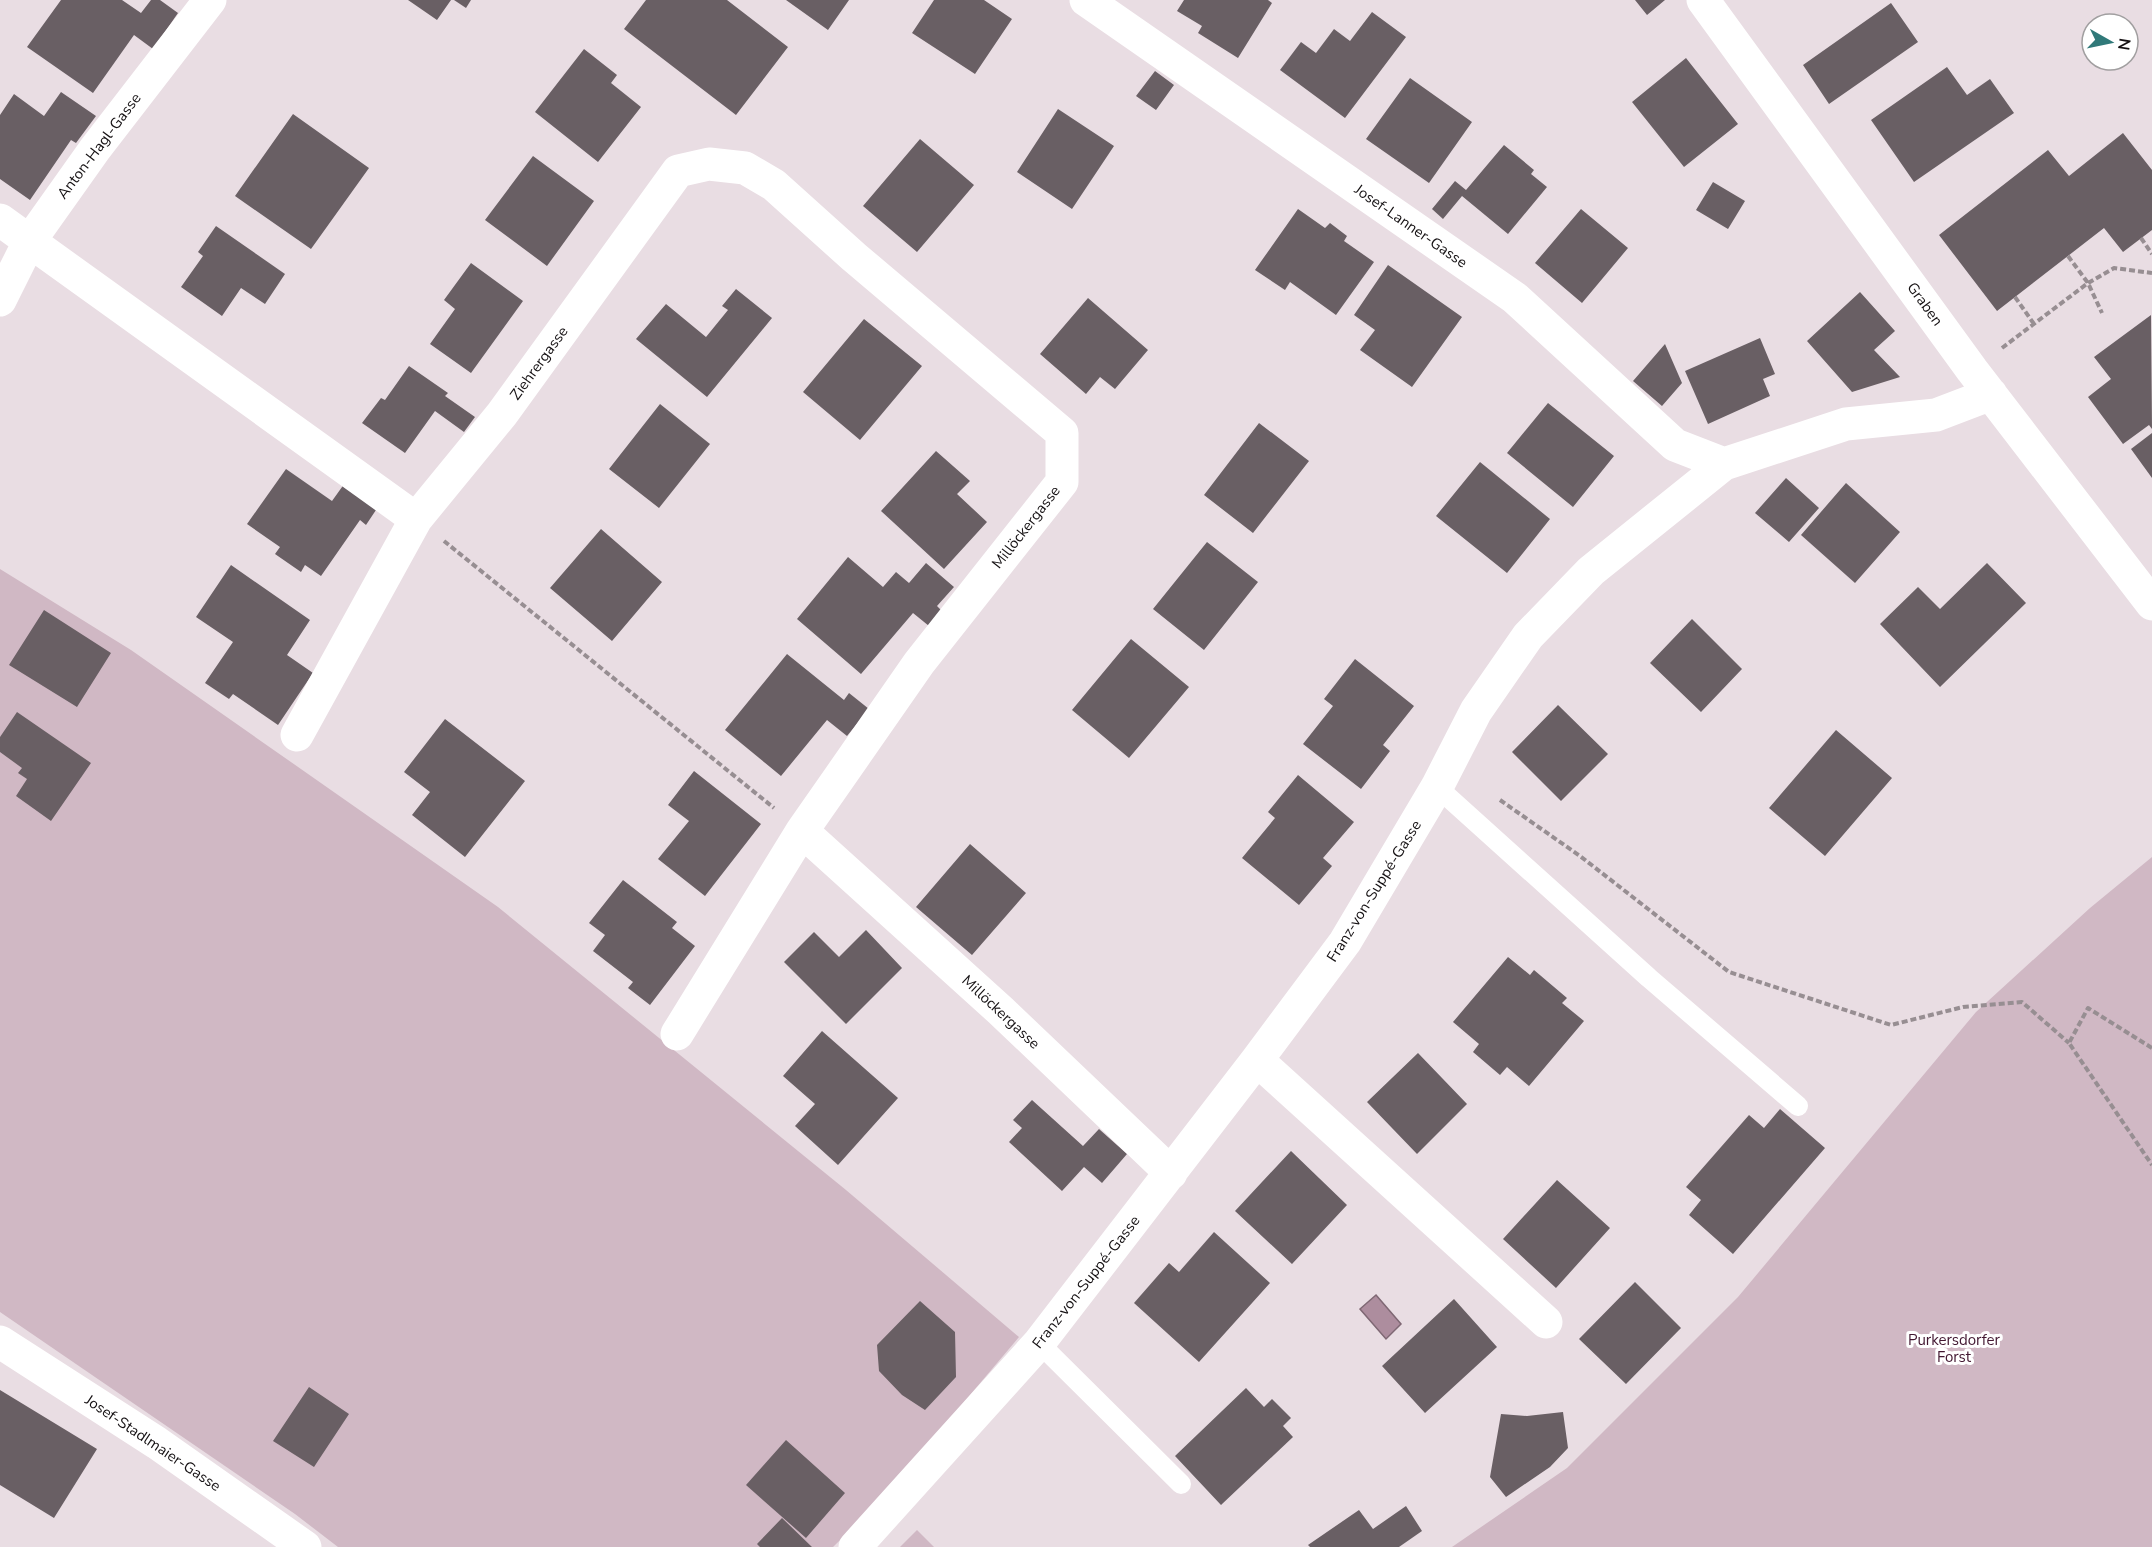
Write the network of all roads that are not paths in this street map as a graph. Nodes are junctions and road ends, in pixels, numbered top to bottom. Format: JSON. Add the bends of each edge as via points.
{"nodes":[{"id":1,"x":210,"y":0,"type":"edge"},
{"id":2,"x":1086,"y":0,"type":"edge"},
{"id":3,"x":1703,"y":0,"type":"edge"},
{"id":4,"x":0,"y":220,"type":"edge"},
{"id":5,"x":29,"y":242,"type":"junction"},
{"id":6,"x":854,"y":257,"type":"joint"},
{"id":7,"x":0,"y":300,"type":"edge"},
{"id":8,"x":1982,"y":382,"type":"junction"},
{"id":9,"x":1724,"y":464,"type":"junction"},
{"id":10,"x":416,"y":519,"type":"junction"},
{"id":11,"x":2152,"y":604,"type":"edge"},
{"id":12,"x":297,"y":735,"type":"dead end"},
{"id":13,"x":1437,"y":787,"type":"junction"},
{"id":14,"x":802,"y":831,"type":"junction"},
{"id":15,"x":677,"y":1034,"type":"dead end"},
{"id":16,"x":1257,"y":1060,"type":"junction"},
{"id":17,"x":1798,"y":1106,"type":"dead end"},
{"id":18,"x":1171,"y":1173,"type":"junction"},
{"id":19,"x":1546,"y":1322,"type":"dead end"},
{"id":20,"x":0,"y":1342,"type":"edge"},
{"id":21,"x":1040,"y":1343,"type":"junction"},
{"id":22,"x":1181,"y":1484,"type":"dead end"},
{"id":23,"x":305,"y":1547,"type":"edge"},
{"id":24,"x":855,"y":1547,"type":"edge"}],
"edges":[{"from":1,"to":5,"type":"street","name":"Anton-Hagl-Gasse"},
{"from":2,"to":9,"type":"street","name":"Josef-Lanner-Gasse","via":[[1515,298],[1675,445]]},
{"from":3,"to":8,"type":"street","name":"Graben"},
{"from":4,"to":5,"type":"street"},
{"from":5,"to":7,"type":"street","name":"Anton-Hagl-Gasse"},
{"from":5,"to":10,"type":"street"},
{"from":6,"to":10,"type":"street","name":"Ziehrergasse","via":[[774,185],[745,168],[709,164],[678,171],[502,414]]},
{"from":6,"to":14,"type":"street","name":"Millöckergasse","via":[[1062,433],[1062,482],[919,663]]},
{"from":8,"to":9,"type":"street","name":"Franz-von-Suppé-Gasse","via":[[1936,415],[1846,424]]},
{"from":8,"to":11,"type":"street","name":"Graben"},
{"from":9,"to":13,"type":"street","name":"Franz-von-Suppé-Gasse","via":[[1592,571],[1528,636],[1476,711]]},
{"from":10,"to":12,"type":"street","name":"Ziehrergasse"},
{"from":13,"to":16,"type":"street","name":"Franz-von-Suppé-Gasse","via":[[1345,942]]},
{"from":13,"to":17,"type":"lane"},
{"from":14,"to":15,"type":"street","name":"Millöckergasse"},
{"from":14,"to":18,"type":"street","name":"Millöckergasse","via":[[1001,1011]]},
{"from":16,"to":18,"type":"street","name":"Franz-von-Suppé-Gasse"},
{"from":16,"to":19,"type":"street"},
{"from":18,"to":21,"type":"street","name":"Franz-von-Suppé-Gasse"},
{"from":20,"to":23,"type":"street","name":"Josef-Stadlmaier-Gasse","via":[[156,1443]]},
{"from":21,"to":22,"type":"lane"},
{"from":21,"to":24,"type":"street","name":"Franz-von-Suppé-Gasse"}]}
